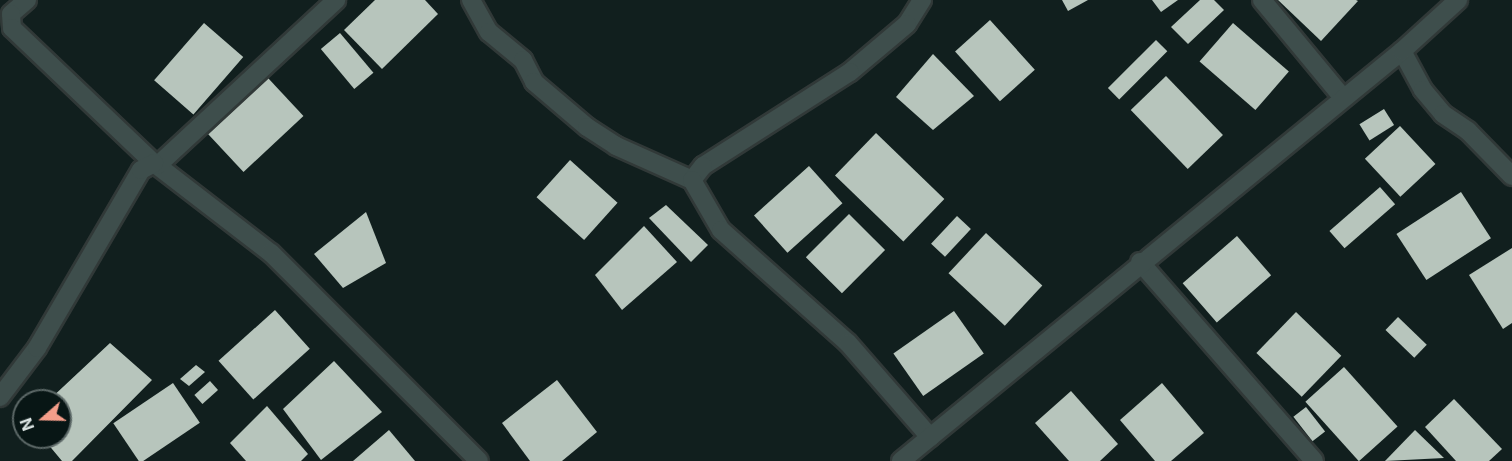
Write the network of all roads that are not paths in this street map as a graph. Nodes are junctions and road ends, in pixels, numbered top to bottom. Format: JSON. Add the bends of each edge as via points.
{"nodes":[{"id":1,"x":27,"y":0,"type":"edge"},
{"id":2,"x":336,"y":0,"type":"edge"},
{"id":3,"x":471,"y":0,"type":"edge"},
{"id":4,"x":922,"y":0,"type":"edge"},
{"id":5,"x":1262,"y":0,"type":"edge"},
{"id":6,"x":1458,"y":0,"type":"edge"},
{"id":7,"x":1402,"y":51,"type":"junction"},
{"id":8,"x":1343,"y":98,"type":"junction"},
{"id":9,"x":156,"y":164,"type":"junction"},
{"id":10,"x":1512,"y":176,"type":"edge"},
{"id":11,"x":692,"y":180,"type":"junction"},
{"id":12,"x":1140,"y":262,"type":"junction"},
{"id":13,"x":0,"y":397,"type":"edge"},
{"id":14,"x":930,"y":437,"type":"junction"},
{"id":15,"x":479,"y":461,"type":"edge"},
{"id":16,"x":900,"y":461,"type":"edge"},
{"id":17,"x":1314,"y":461,"type":"edge"}],
"edges":[{"from":1,"to":9,"type":"street","via":[[11,14],[12,28]]},
{"from":2,"to":9,"type":"street"},
{"from":3,"to":11,"type":"street","via":[[489,32],[523,60],[534,81],[587,127],[616,146]]},
{"from":4,"to":11,"type":"street","via":[[907,24],[850,72],[703,166]]},
{"from":5,"to":8,"type":"street"},
{"from":6,"to":7,"type":"street"},
{"from":7,"to":8,"type":"street"},
{"from":7,"to":10,"type":"street","via":[[1423,90],[1443,114],[1468,131]]},
{"from":8,"to":12,"type":"street"},
{"from":9,"to":13,"type":"street","via":[[141,170],[43,338]]},
{"from":9,"to":15,"type":"street","via":[[271,253]]},
{"from":11,"to":14,"type":"street","via":[[721,230],[848,343]]},
{"from":12,"to":14,"type":"street"},
{"from":12,"to":17,"type":"street"},
{"from":14,"to":16,"type":"street"}]}
